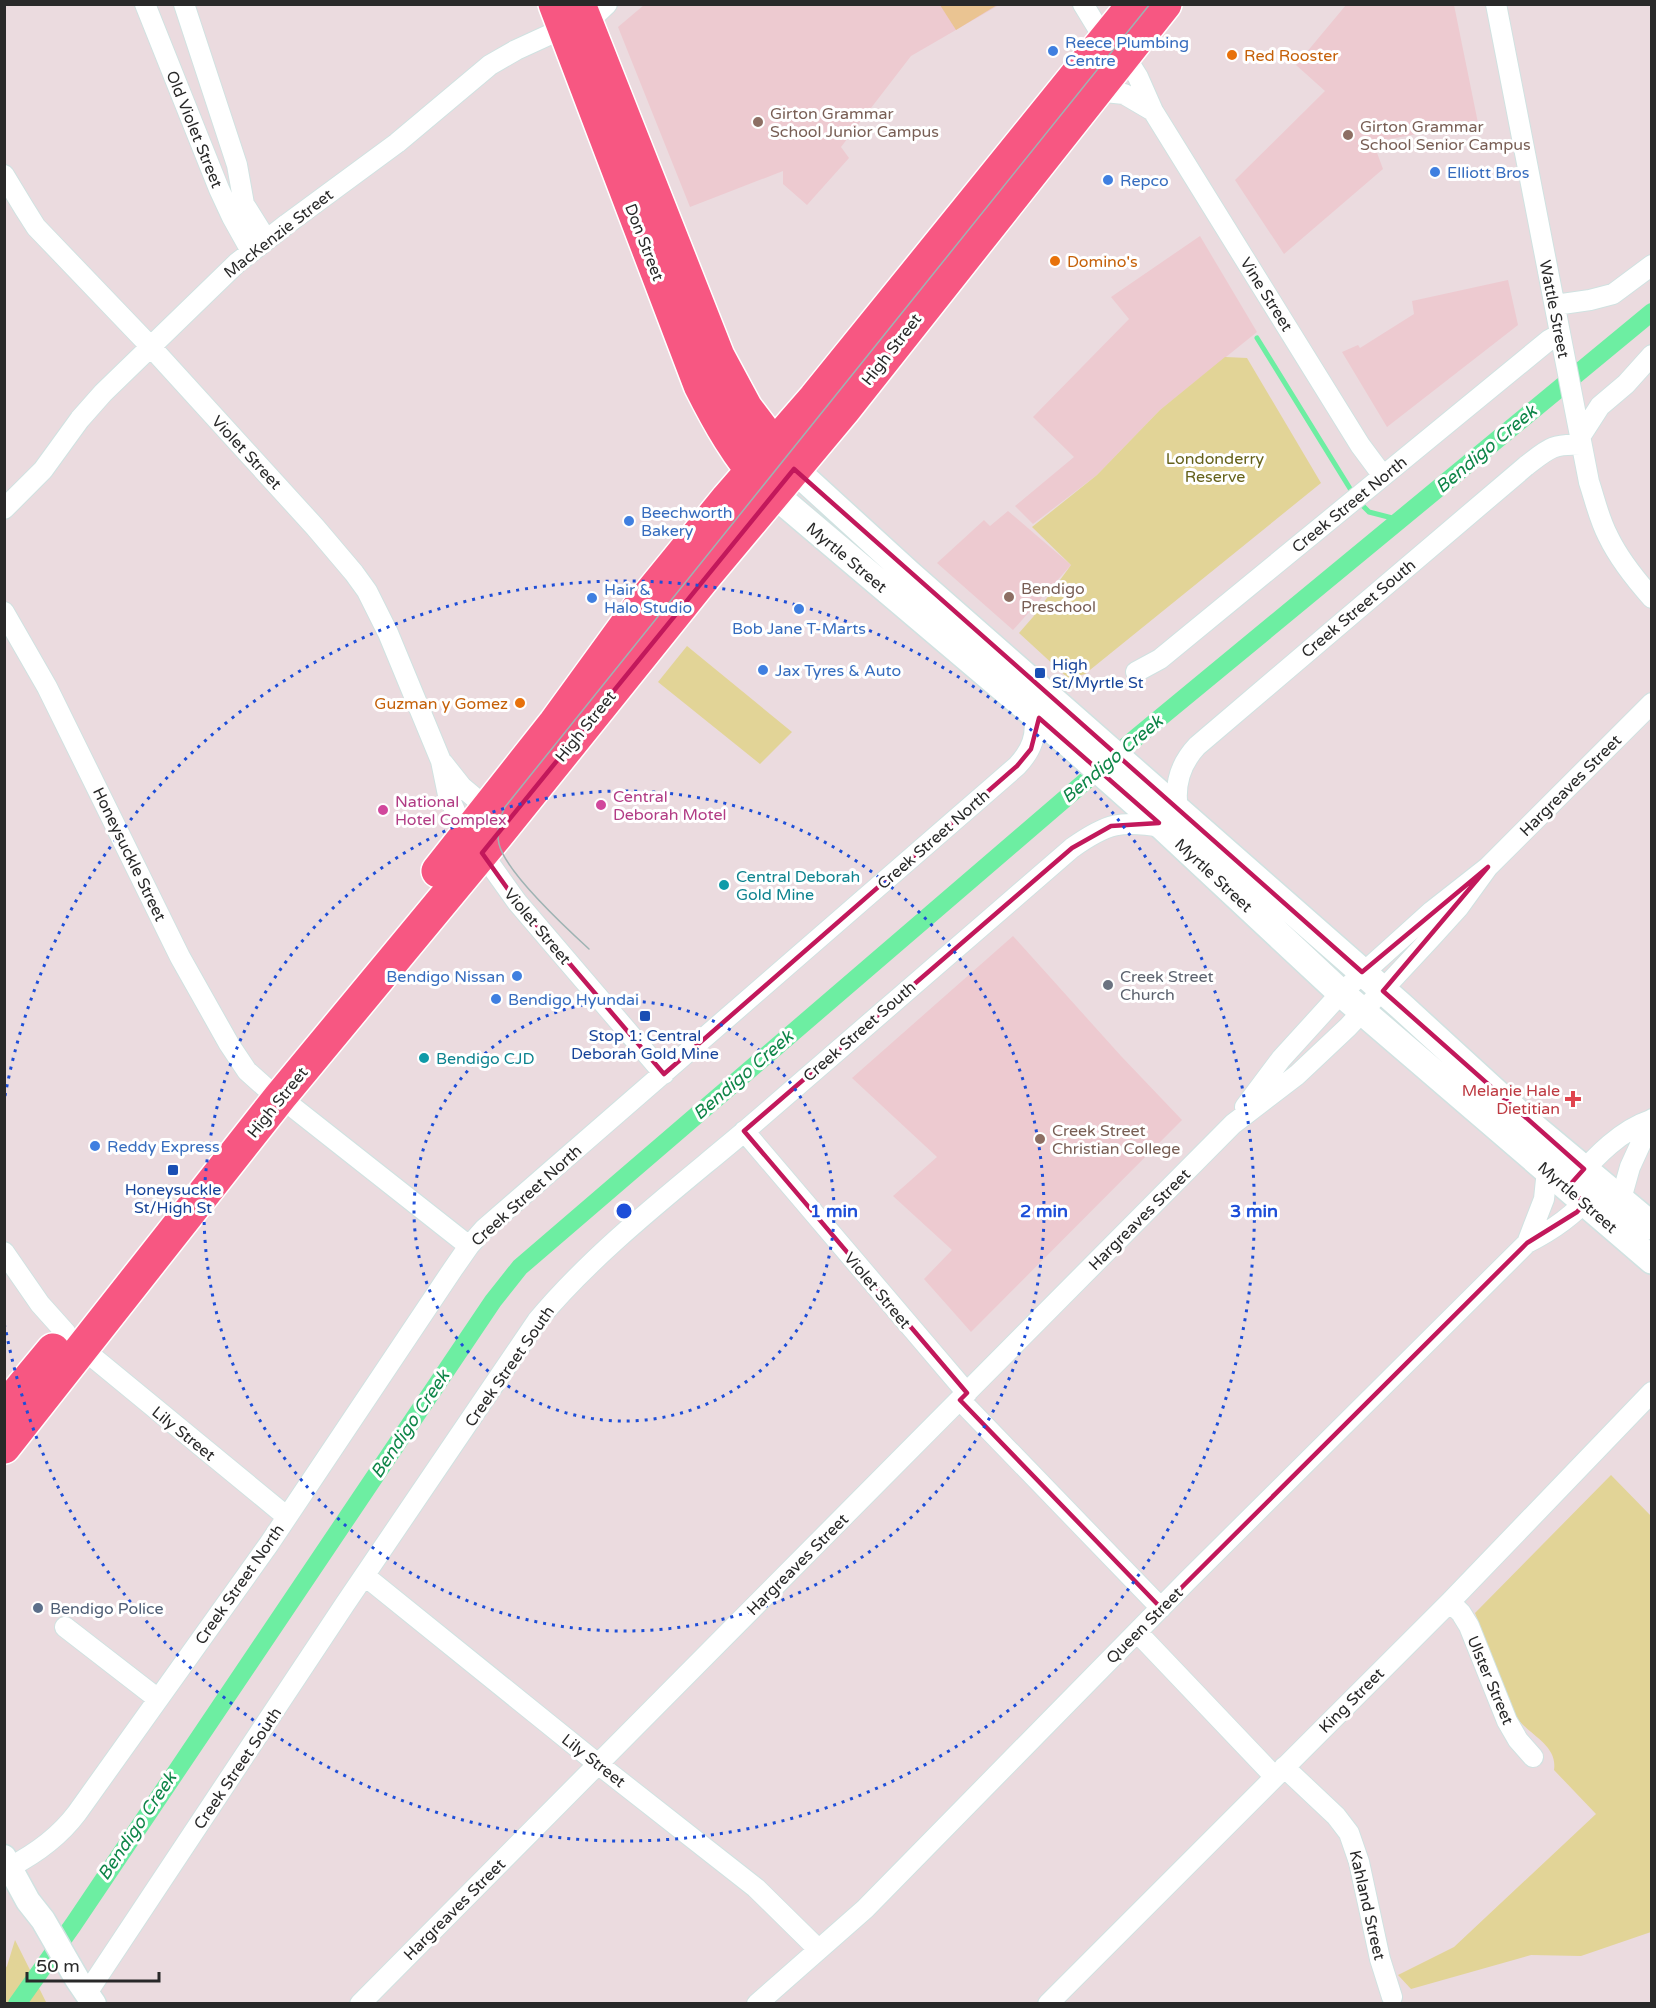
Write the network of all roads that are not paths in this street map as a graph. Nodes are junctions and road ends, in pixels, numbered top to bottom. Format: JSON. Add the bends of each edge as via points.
{"nodes":[{"id":1,"x":145,"y":4,"type":"edge"},
{"id":2,"x":184,"y":4,"type":"edge"},
{"id":3,"x":1083,"y":4,"type":"edge"},
{"id":4,"x":1134,"y":4,"type":"edge"},
{"id":5,"x":1164,"y":4,"type":"edge"},
{"id":6,"x":1496,"y":4,"type":"edge"},
{"id":7,"x":579,"y":13,"type":"edge"},
{"id":8,"x":1116,"y":47,"type":"junction"},
{"id":9,"x":597,"y":83,"type":"junction"},
{"id":10,"x":1096,"y":91,"type":"junction"},
{"id":11,"x":1154,"y":111,"type":"junction"},
{"id":12,"x":4,"y":175,"type":"edge"},
{"id":13,"x":259,"y":245,"type":"junction"},
{"id":14,"x":1652,"y":264,"type":"edge"},
{"id":15,"x":1555,"y":305,"type":"junction"},
{"id":16,"x":1560,"y":334,"type":"junction"},
{"id":17,"x":151,"y":348,"type":"junction"},
{"id":18,"x":1652,"y":355,"type":"edge"},
{"id":19,"x":1580,"y":441,"type":"junction"},
{"id":20,"x":784,"y":457,"type":"junction"},
{"id":21,"x":1383,"y":476,"type":"junction"},
{"id":22,"x":763,"y":482,"type":"junction"},
{"id":23,"x":4,"y":509,"type":"edge"},
{"id":24,"x":1652,"y":598,"type":"edge"},
{"id":25,"x":4,"y":612,"type":"edge"},
{"id":26,"x":1136,"y":672,"type":"dead end"},
{"id":27,"x":1652,"y":703,"type":"edge"},
{"id":28,"x":1034,"y":714,"type":"junction"},
{"id":29,"x":1083,"y":742,"type":"junction"},
{"id":30,"x":441,"y":761,"type":"junction"},
{"id":31,"x":1170,"y":818,"type":"junction"},
{"id":32,"x":486,"y":829,"type":"junction"},
{"id":33,"x":1488,"y":867,"type":"junction"},
{"id":34,"x":1362,"y":972,"type":"junction"},
{"id":35,"x":1383,"y":991,"type":"junction"},
{"id":36,"x":1341,"y":993,"type":"junction"},
{"id":37,"x":1364,"y":1011,"type":"junction"},
{"id":38,"x":664,"y":1074,"type":"junction"},
{"id":39,"x":273,"y":1092,"type":"junction"},
{"id":40,"x":1651,"y":1120,"type":"edge"},
{"id":41,"x":1233,"y":1124,"type":"junction"},
{"id":42,"x":744,"y":1131,"type":"junction"},
{"id":43,"x":1547,"y":1170,"type":"junction"},
{"id":44,"x":1592,"y":1189,"type":"junction"},
{"id":45,"x":1652,"y":1226,"type":"edge"},
{"id":46,"x":1527,"y":1243,"type":"junction"},
{"id":47,"x":469,"y":1246,"type":"junction"},
{"id":48,"x":4,"y":1252,"type":"edge"},
{"id":49,"x":1652,"y":1260,"type":"edge"},
{"id":50,"x":74,"y":1341,"type":"junction"},
{"id":51,"x":1652,"y":1392,"type":"edge"},
{"id":52,"x":963,"y":1396,"type":"junction"},
{"id":53,"x":4,"y":1409,"type":"edge"},
{"id":54,"x":4,"y":1447,"type":"edge"},
{"id":55,"x":286,"y":1516,"type":"junction"},
{"id":56,"x":365,"y":1576,"type":"junction"},
{"id":57,"x":1450,"y":1602,"type":"junction"},
{"id":58,"x":1161,"y":1608,"type":"junction"},
{"id":59,"x":66,"y":1627,"type":"dead end"},
{"id":60,"x":1137,"y":1632,"type":"junction"},
{"id":61,"x":158,"y":1699,"type":"junction"},
{"id":62,"x":1533,"y":1757,"type":"dead end"},
{"id":63,"x":598,"y":1764,"type":"junction"},
{"id":64,"x":1279,"y":1772,"type":"junction"},
{"id":65,"x":7,"y":1862,"type":"edge"},
{"id":66,"x":818,"y":1949,"type":"junction"},
{"id":67,"x":1392,"y":1997,"type":"dead end"},
{"id":68,"x":91,"y":1998,"type":"edge"},
{"id":69,"x":360,"y":2004,"type":"edge"},
{"id":70,"x":757,"y":2004,"type":"edge"},
{"id":71,"x":1048,"y":2004,"type":"edge"}],
"edges":[{"from":1,"to":13,"type":"street","name":"Old Violet Street","via":[[232,217]]},
{"from":2,"to":13,"type":"street","name":"Old Violet Street"},
{"from":3,"to":8,"type":"street","name":"Vine Street"},
{"from":4,"to":8,"type":"highway","name":"High Street"},
{"from":5,"to":8,"type":"highway","name":"High Street"},
{"from":6,"to":15,"type":"street","name":"Wattle Street"},
{"from":7,"to":9,"type":"highway","name":"Don Street"},
{"from":7,"to":13,"type":"street","name":"MacKenzie Street","via":[[490,65],[397,143]]},
{"from":8,"to":10,"type":"highway","name":"High Street"},
{"from":8,"to":11,"type":"street","name":"Vine Street","via":[[1136,73]]},
{"from":8,"to":20,"type":"highway","name":"High Street","via":[[926,262]]},
{"from":9,"to":20,"type":"highway","name":"Don Street","via":[[718,356],[741,401]]},
{"from":9,"to":22,"type":"highway","name":"Don Street","via":[[700,385],[737,452]]},
{"from":10,"to":11,"type":"street","name":"Vine Street","via":[[1124,94]]},
{"from":10,"to":20,"type":"highway","name":"High Street","via":[[843,411]]},
{"from":11,"to":21,"type":"street","name":"Vine Street","via":[[1360,445]]},
{"from":12,"to":17,"type":"street","name":"Violet Street","via":[[36,226]]},
{"from":13,"to":17,"type":"street","name":"MacKenzie Street"},
{"from":14,"to":15,"type":"street","via":[[1613,294]]},
{"from":15,"to":16,"type":"street","name":"Wattle Street"},
{"from":16,"to":19,"type":"street","name":"Wattle Street"},
{"from":16,"to":21,"type":"street","name":"Creek Street North"},
{"from":17,"to":23,"type":"street","name":"MacKenzie Street","via":[[89,409],[43,470]]},
{"from":17,"to":30,"type":"street","name":"Violet Street","via":[[315,527],[367,591]]},
{"from":18,"to":19,"type":"street","via":[[1600,406]]},
{"from":19,"to":24,"type":"street","name":"Wattle Street","via":[[1607,535]]},
{"from":19,"to":31,"type":"street","name":"Creek Street South","via":[[1547,450],[1526,466],[1197,746],[1180,774]]},
{"from":20,"to":22,"type":"highway","name":"High Street"},
{"from":20,"to":29,"type":"main road","name":"Myrtle Street"},
{"from":21,"to":26,"type":"street","name":"Creek Street North","via":[[1160,659]]},
{"from":22,"to":28,"type":"main road","name":"Myrtle Street"},
{"from":22,"to":32,"type":"highway","name":"High Street"},
{"from":25,"to":39,"type":"street","name":"Honeysuckle Street","via":[[47,687],[180,957],[247,1071]]},
{"from":27,"to":33,"type":"street","name":"Hargreaves Street"},
{"from":28,"to":29,"type":"main road","name":"Myrtle Street"},
{"from":28,"to":38,"type":"street","name":"Creek Street North","via":[[1034,743],[1017,766]]},
{"from":29,"to":31,"type":"main road","name":"Myrtle Street"},
{"from":30,"to":32,"type":"street","name":"Violet Street","via":[[462,787]]},
{"from":30,"to":32,"type":"street","name":"Violet Street","via":[[456,813]]},
{"from":31,"to":34,"type":"main road","name":"Myrtle Street"},
{"from":31,"to":36,"type":"main road","name":"Myrtle Street"},
{"from":31,"to":42,"type":"street","name":"Creek Street South","via":[[1111,826],[1072,848]]},
{"from":32,"to":38,"type":"street","name":"Violet Street","via":[[518,902]]},
{"from":32,"to":39,"type":"highway","name":"High Street"},
{"from":33,"to":34,"type":"street","name":"Hargreaves Street"},
{"from":33,"to":35,"type":"street","name":"Hargreaves Street","via":[[1459,907]]},
{"from":34,"to":35,"type":"main road","name":"Myrtle Street"},
{"from":34,"to":36,"type":"street","name":"Hargreaves Street"},
{"from":35,"to":37,"type":"street","name":"Hargreaves Street"},
{"from":35,"to":44,"type":"main road","name":"Myrtle Street","via":[[1530,1124]]},
{"from":36,"to":37,"type":"main road","name":"Myrtle Street"},
{"from":36,"to":41,"type":"street","name":"Hargreaves Street","via":[[1281,1059]]},
{"from":37,"to":41,"type":"street","name":"Hargreaves Street","via":[[1297,1075]]},
{"from":37,"to":43,"type":"main road","name":"Myrtle Street"},
{"from":38,"to":47,"type":"street","name":"Creek Street North"},
{"from":39,"to":47,"type":"street","name":"Honeysuckle Street"},
{"from":39,"to":50,"type":"highway","name":"High Street"},
{"from":40,"to":44,"type":"street","name":"Queen Street","via":[[1630,1167]]},
{"from":40,"to":44,"type":"street","name":"Queen Street","via":[[1635,1126],[1600,1153]]},
{"from":41,"to":52,"type":"street","name":"Hargreaves Street"},
{"from":42,"to":52,"type":"street","name":"Violet Street"},
{"from":42,"to":56,"type":"street","name":"Creek Street South","via":[[550,1305]]},
{"from":43,"to":44,"type":"main road","name":"Myrtle Street"},
{"from":43,"to":46,"type":"street","name":"Queen Street","via":[[1544,1199]]},
{"from":44,"to":45,"type":"main road","name":"Myrtle Street"},
{"from":44,"to":46,"type":"street","name":"Queen Street","via":[[1569,1218]]},
{"from":44,"to":49,"type":"main road","name":"Myrtle Street"},
{"from":46,"to":58,"type":"street","name":"Queen Street"},
{"from":47,"to":55,"type":"street","name":"Creek Street North"},
{"from":48,"to":50,"type":"street","name":"Lily Street","via":[[40,1304]]},
{"from":50,"to":53,"type":"highway","name":"High Street"},
{"from":50,"to":54,"type":"highway","name":"High Street"},
{"from":50,"to":55,"type":"street","name":"Lily Street"},
{"from":51,"to":57,"type":"street","name":"King Street"},
{"from":52,"to":58,"type":"street","name":"Violet Street"},
{"from":52,"to":63,"type":"street","name":"Hargreaves Street"},
{"from":55,"to":61,"type":"street","name":"Creek Street North"},
{"from":56,"to":63,"type":"street","name":"Lily Street"},
{"from":56,"to":68,"type":"street","name":"Creek Street South","via":[[113,1954]]},
{"from":57,"to":62,"type":"street","name":"Ulster Street","via":[[1468,1626],[1507,1721]]},
{"from":57,"to":64,"type":"street","name":"King Street"},
{"from":58,"to":60,"type":"street","name":"Queen Street"},
{"from":59,"to":61,"type":"street"},
{"from":60,"to":64,"type":"street","name":"Kahland Street"},
{"from":60,"to":66,"type":"street","name":"Queen Street","via":[[865,1909]]},
{"from":61,"to":65,"type":"street","name":"Creek Street North","via":[[67,1827],[45,1846]]},
{"from":63,"to":66,"type":"street","name":"Lily Street","via":[[756,1888]]},
{"from":63,"to":69,"type":"street","name":"Hargreaves Street"},
{"from":64,"to":67,"type":"street","name":"Kahland Street","via":[[1336,1816],[1349,1833]]},
{"from":64,"to":71,"type":"street","name":"King Street"},
{"from":65,"to":68,"type":"street"},
{"from":66,"to":70,"type":"street","name":"Queen Street"}]}
